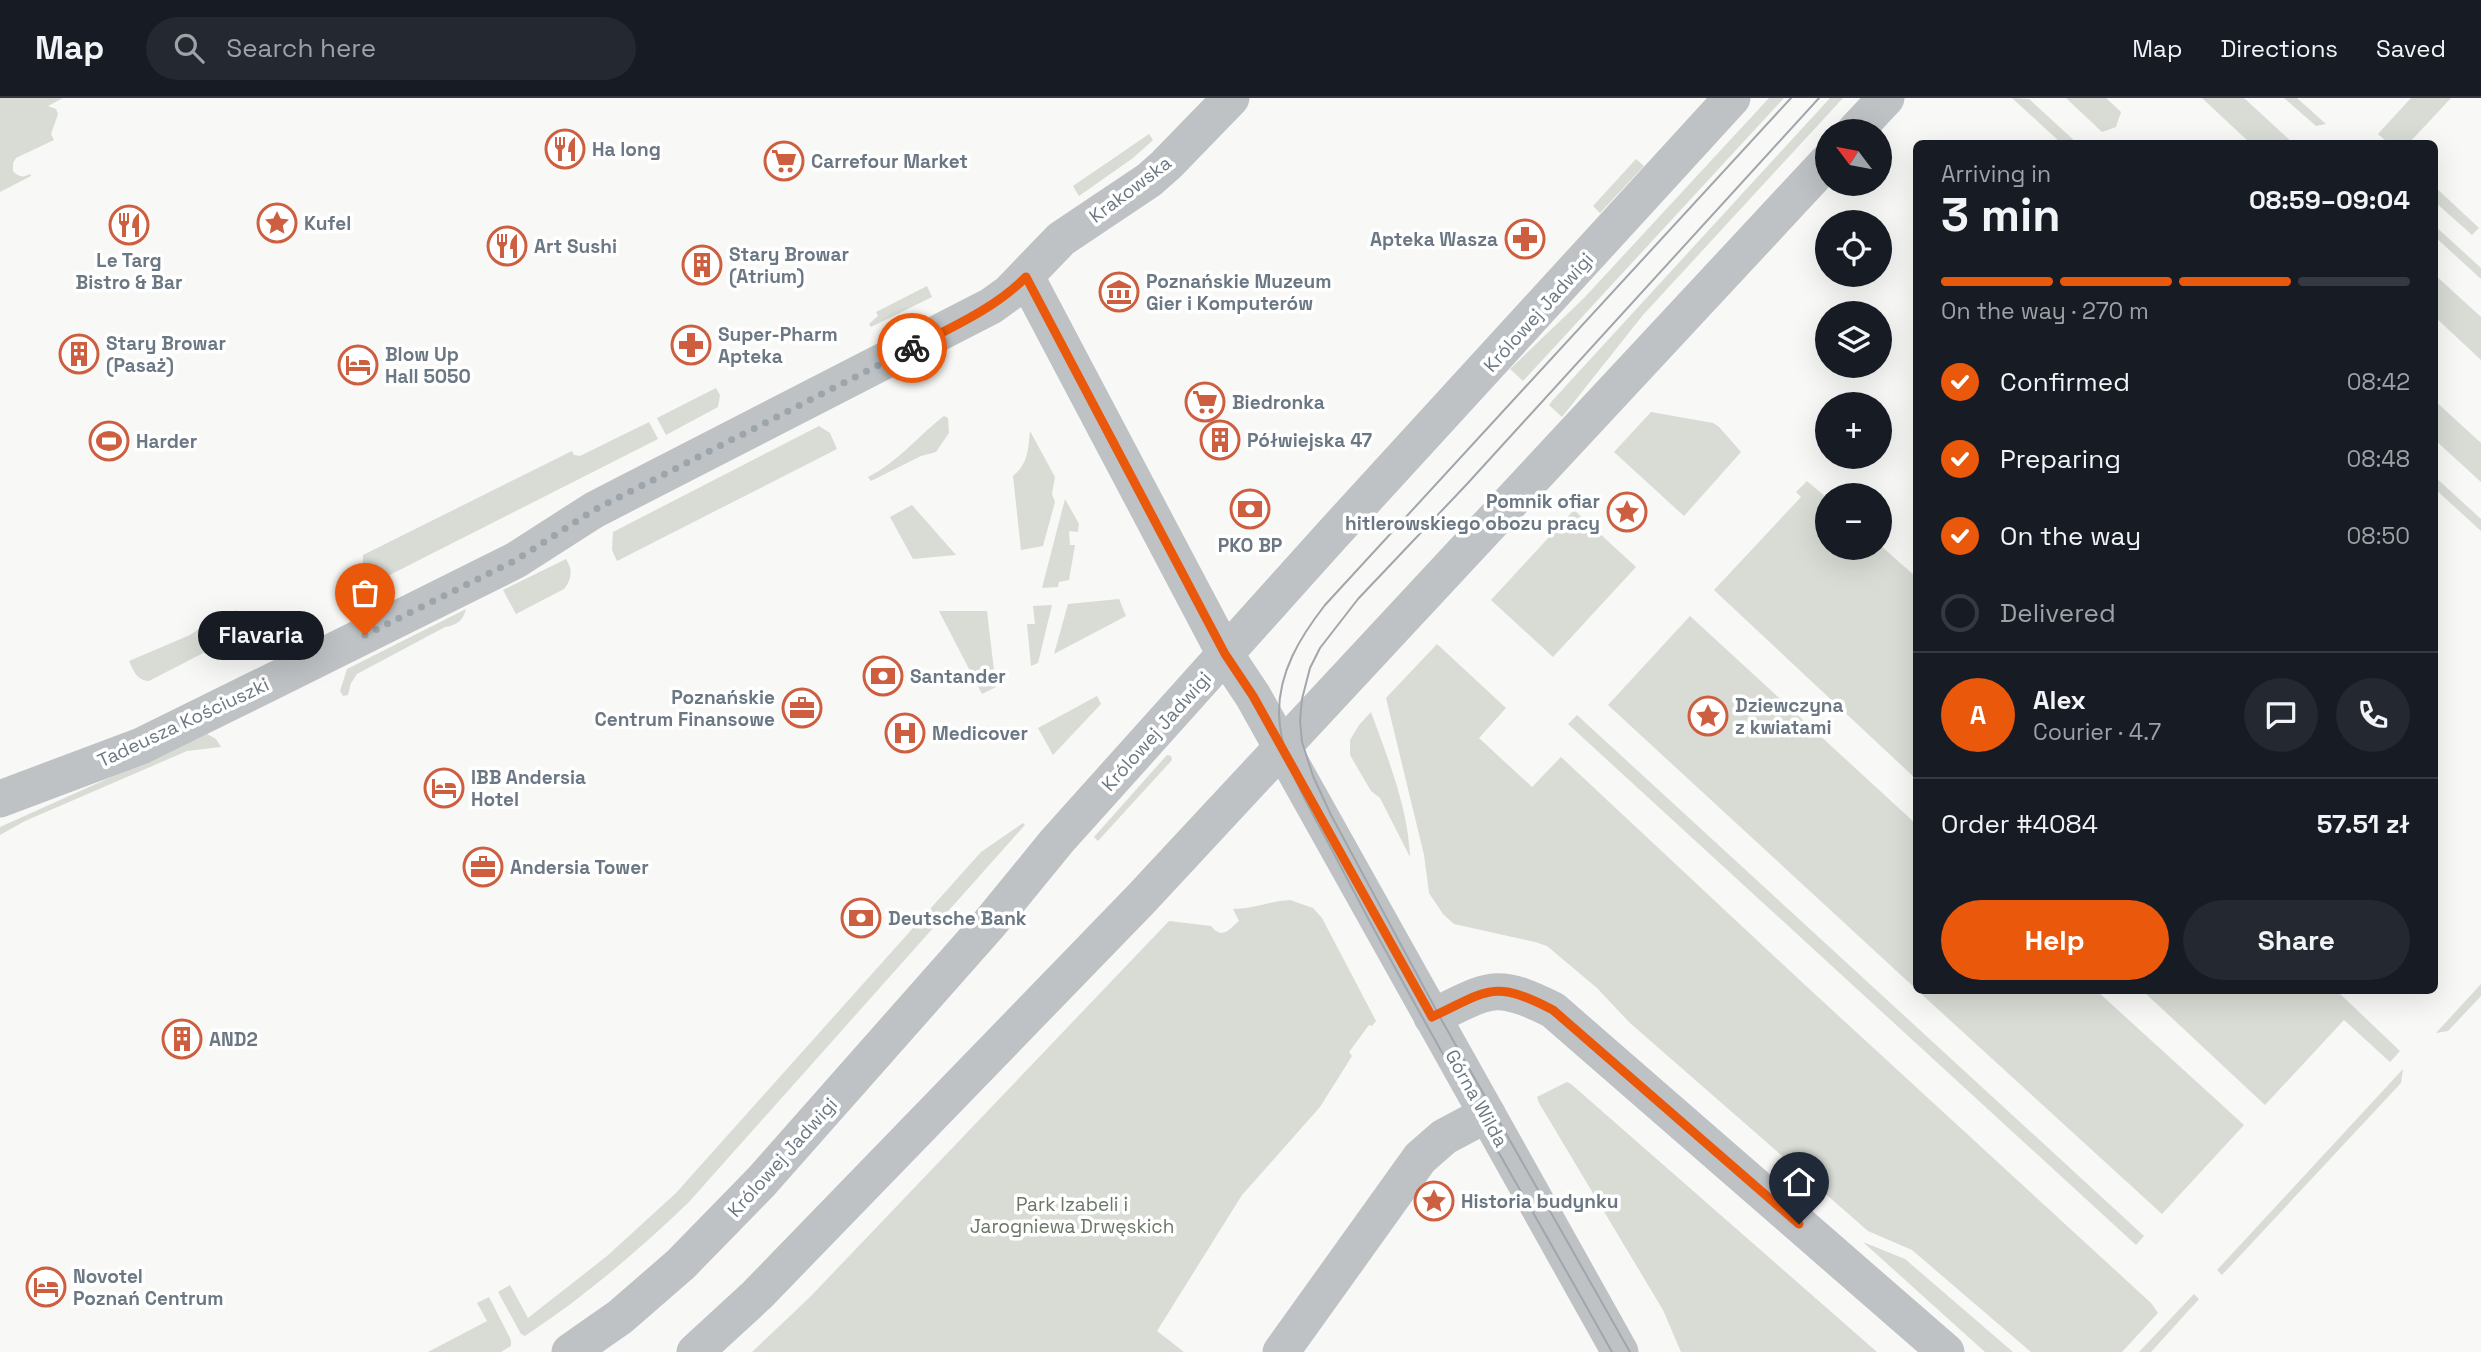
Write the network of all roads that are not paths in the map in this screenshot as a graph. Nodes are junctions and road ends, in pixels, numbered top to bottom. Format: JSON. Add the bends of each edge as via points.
{"nodes":[{"id":1,"x":1231,"y":98,"type":"edge"},
{"id":2,"x":1732,"y":98,"type":"edge"},
{"id":3,"x":1886,"y":98,"type":"edge"},
{"id":4,"x":1866,"y":119,"type":"edge"},
{"id":5,"x":1815,"y":175,"type":"edge"},
{"id":6,"x":1026,"y":277,"type":"junction"},
{"id":7,"x":1225,"y":654,"type":"junction"},
{"id":8,"x":1281,"y":749,"type":"junction"},
{"id":9,"x":0,"y":799,"type":"edge"},
{"id":10,"x":1432,"y":1017,"type":"junction"},
{"id":11,"x":1487,"y":1114,"type":"junction"},
{"id":12,"x":570,"y":1352,"type":"edge"},
{"id":13,"x":695,"y":1352,"type":"edge"},
{"id":14,"x":1281,"y":1352,"type":"edge"},
{"id":15,"x":1620,"y":1352,"type":"edge"},
{"id":16,"x":1946,"y":1352,"type":"edge"}],
"edges":[{"from":1,"to":6,"type":"street","name":"Krakowska","via":[[1149,180],[1061,239]]},
{"from":2,"to":7,"type":"street","name":"Królowej Jadwigi"},
{"from":3,"to":4,"type":"street"},
{"from":5,"to":8,"type":"street"},
{"from":6,"to":7,"type":"street","name":"Górna Wilda"},
{"from":6,"to":9,"type":"street","name":"Tadeusza Kościuszki","via":[[991,306],[594,510],[516,560],[141,746]]},
{"from":7,"to":8,"type":"street","name":"Górna Wilda"},
{"from":7,"to":12,"type":"street","name":"Królowej Jadwigi","via":[[761,1182],[681,1264],[621,1317]]},
{"from":8,"to":10,"type":"street","name":"Górna Wilda"},
{"from":8,"to":13,"type":"street","via":[[757,1295]]},
{"from":10,"to":11,"type":"street","name":"Górna Wilda"},
{"from":10,"to":16,"type":"street","via":[[1493,990],[1522,994],[1553,1010]]},
{"from":11,"to":14,"type":"street","via":[[1444,1137],[1420,1158]]},
{"from":11,"to":15,"type":"street","name":"Górna Wilda"}]}
